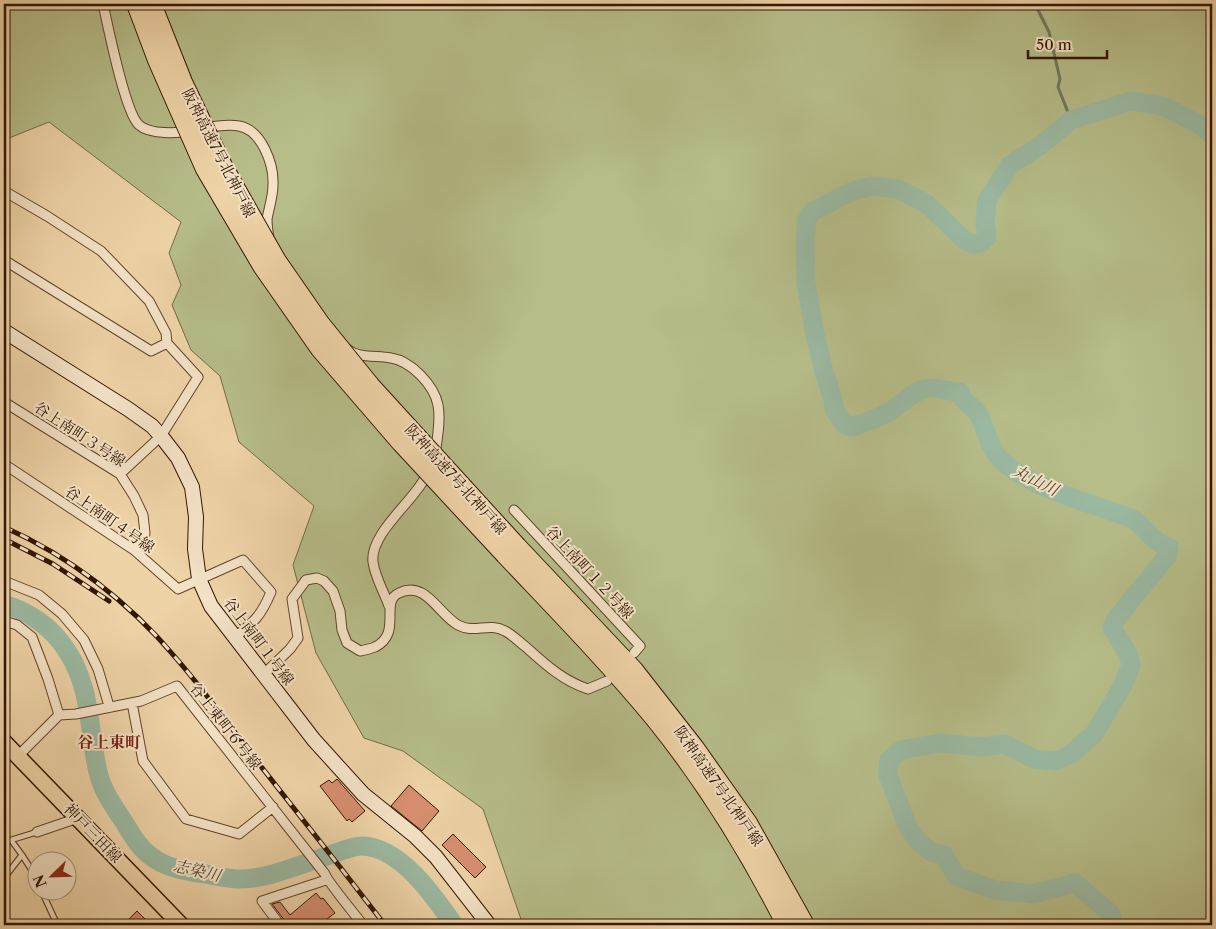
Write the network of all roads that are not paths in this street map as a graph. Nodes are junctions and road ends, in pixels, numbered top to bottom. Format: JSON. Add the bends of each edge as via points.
{"nodes":[{"id":1,"x":103,"y":4,"type":"edge"},
{"id":2,"x":136,"y":4,"type":"edge"},
{"id":3,"x":152,"y":4,"type":"edge"},
{"id":4,"x":4,"y":191,"type":"edge"},
{"id":5,"x":4,"y":260,"type":"edge"},
{"id":6,"x":4,"y":331,"type":"edge"},
{"id":7,"x":167,"y":343,"type":"junction"},
{"id":8,"x":4,"y":402,"type":"edge"},
{"id":9,"x":161,"y":436,"type":"junction"},
{"id":10,"x":4,"y":464,"type":"edge"},
{"id":11,"x":120,"y":474,"type":"junction"},
{"id":12,"x":514,"y":510,"type":"dead end"},
{"id":13,"x":134,"y":550,"type":"junction"},
{"id":14,"x":511,"y":551,"type":"junction"},
{"id":15,"x":199,"y":579,"type":"junction"},
{"id":16,"x":4,"y":581,"type":"edge"},
{"id":17,"x":389,"y":606,"type":"junction"},
{"id":18,"x":4,"y":620,"type":"edge"},
{"id":19,"x":235,"y":637,"type":"junction"},
{"id":20,"x":634,"y":653,"type":"dead end"},
{"id":21,"x":264,"y":674,"type":"junction"},
{"id":22,"x":607,"y":681,"type":"dead end"},
{"id":23,"x":132,"y":703,"type":"junction"},
{"id":24,"x":106,"y":707,"type":"junction"},
{"id":25,"x":58,"y":715,"type":"junction"},
{"id":26,"x":4,"y":742,"type":"edge"},
{"id":27,"x":18,"y":756,"type":"junction"},
{"id":28,"x":273,"y":807,"type":"junction"},
{"id":29,"x":78,"y":818,"type":"junction"},
{"id":30,"x":37,"y":832,"type":"joint"},
{"id":31,"x":22,"y":855,"type":"junction"},
{"id":32,"x":28,"y":864,"type":"edge"},
{"id":33,"x":4,"y":878,"type":"edge"},
{"id":34,"x":326,"y":880,"type":"junction"},
{"id":35,"x":47,"y":902,"type":"edge"},
{"id":36,"x":47,"y":925,"type":"edge"},
{"id":37,"x":181,"y":925,"type":"edge"},
{"id":38,"x":280,"y":925,"type":"edge"},
{"id":39,"x":363,"y":925,"type":"edge"},
{"id":40,"x":489,"y":925,"type":"edge"},
{"id":41,"x":786,"y":925,"type":"edge"},
{"id":42,"x":805,"y":925,"type":"edge"}],
"edges":[{"from":1,"to":17,"type":"street","via":[[122,87],[139,126],[176,134],[214,127],[239,126],[250,130],[266,153],[271,168],[269,240],[310,309],[352,354],[392,358],[406,364],[430,388],[438,404],[434,462],[417,490],[388,524],[375,548],[375,572]]},
{"from":2,"to":14,"type":"highway","name":"阪神高速7号北神戸線","bridge":true,"via":[[205,170],[262,266],[320,349],[401,443]]},
{"from":3,"to":14,"type":"highway","name":"阪神高速7号北神戸線","bridge":true,"via":[[183,82],[222,164],[277,261],[320,323]]},
{"from":4,"to":7,"type":"street","via":[[100,251],[149,301],[166,333]]},
{"from":5,"to":7,"type":"street","via":[[151,351]]},
{"from":6,"to":9,"type":"street","name":"谷上南町１号線","via":[[128,409]]},
{"from":7,"to":9,"type":"street","via":[[198,377]]},
{"from":8,"to":11,"type":"street","name":"谷上南町３号線"},
{"from":9,"to":11,"type":"street"},
{"from":9,"to":15,"type":"street","name":"谷上南町１号線","via":[[178,458],[192,487]]},
{"from":10,"to":13,"type":"street","name":"谷上南町４号線"},
{"from":11,"to":13,"type":"street","name":"谷上南町３号線","via":[[143,515],[143,545]]},
{"from":12,"to":20,"type":"street","name":"谷上南町１２号線","via":[[640,646]]},
{"from":13,"to":15,"type":"street","name":"谷上南町４号線","via":[[178,589]]},
{"from":14,"to":41,"type":"highway","name":"阪神高速7号北神戸線","via":[[654,719],[702,783]]},
{"from":14,"to":42,"type":"highway","name":"阪神高速7号北神戸線","via":[[634,670],[748,823]]},
{"from":15,"to":19,"type":"street","name":"谷上南町１号線","via":[[211,606]]},
{"from":15,"to":19,"type":"street","name":"谷上南町４号線","via":[[243,560],[271,592],[263,611]]},
{"from":16,"to":24,"type":"street","via":[[39,595],[62,614],[84,640],[98,669]]},
{"from":17,"to":21,"type":"street","via":[[391,617],[386,639],[375,647],[360,651],[347,643],[333,591],[317,578],[306,580],[292,599],[298,638]]},
{"from":17,"to":22,"type":"street","via":[[399,593],[420,591],[460,626],[476,629],[493,626],[506,631],[573,684],[588,689]]},
{"from":18,"to":25,"type":"street","via":[[32,637]]},
{"from":19,"to":21,"type":"street","name":"谷上南町１号線"},
{"from":21,"to":40,"type":"street","name":"谷上南町１号線","via":[[314,740],[363,794],[436,857]]},
{"from":23,"to":24,"type":"street","name":"谷上東町６号線"},
{"from":23,"to":28,"type":"street","name":"谷上東町６号線","via":[[177,686]]},
{"from":23,"to":28,"type":"street","via":[[143,761],[186,819],[239,834]]},
{"from":24,"to":25,"type":"street","name":"谷上東町６号線"},
{"from":25,"to":27,"type":"street"},
{"from":26,"to":27,"type":"main road","name":"神戸三田線"},
{"from":27,"to":29,"type":"main road","name":"神戸三田線"},
{"from":28,"to":34,"type":"street","name":"谷上東町６号線","via":[[325,874]]},
{"from":29,"to":30,"type":"street"},
{"from":29,"to":37,"type":"main road","name":"神戸三田線"},
{"from":30,"to":31,"type":"lane","via":[[11,840]]},
{"from":31,"to":32,"type":"lane"},
{"from":31,"to":33,"type":"lane"},
{"from":34,"to":38,"type":"street","via":[[262,901]]},
{"from":34,"to":39,"type":"street","name":"谷上東町６号線"},
{"from":35,"to":36,"type":"lane","via":[[56,922]]}]}
